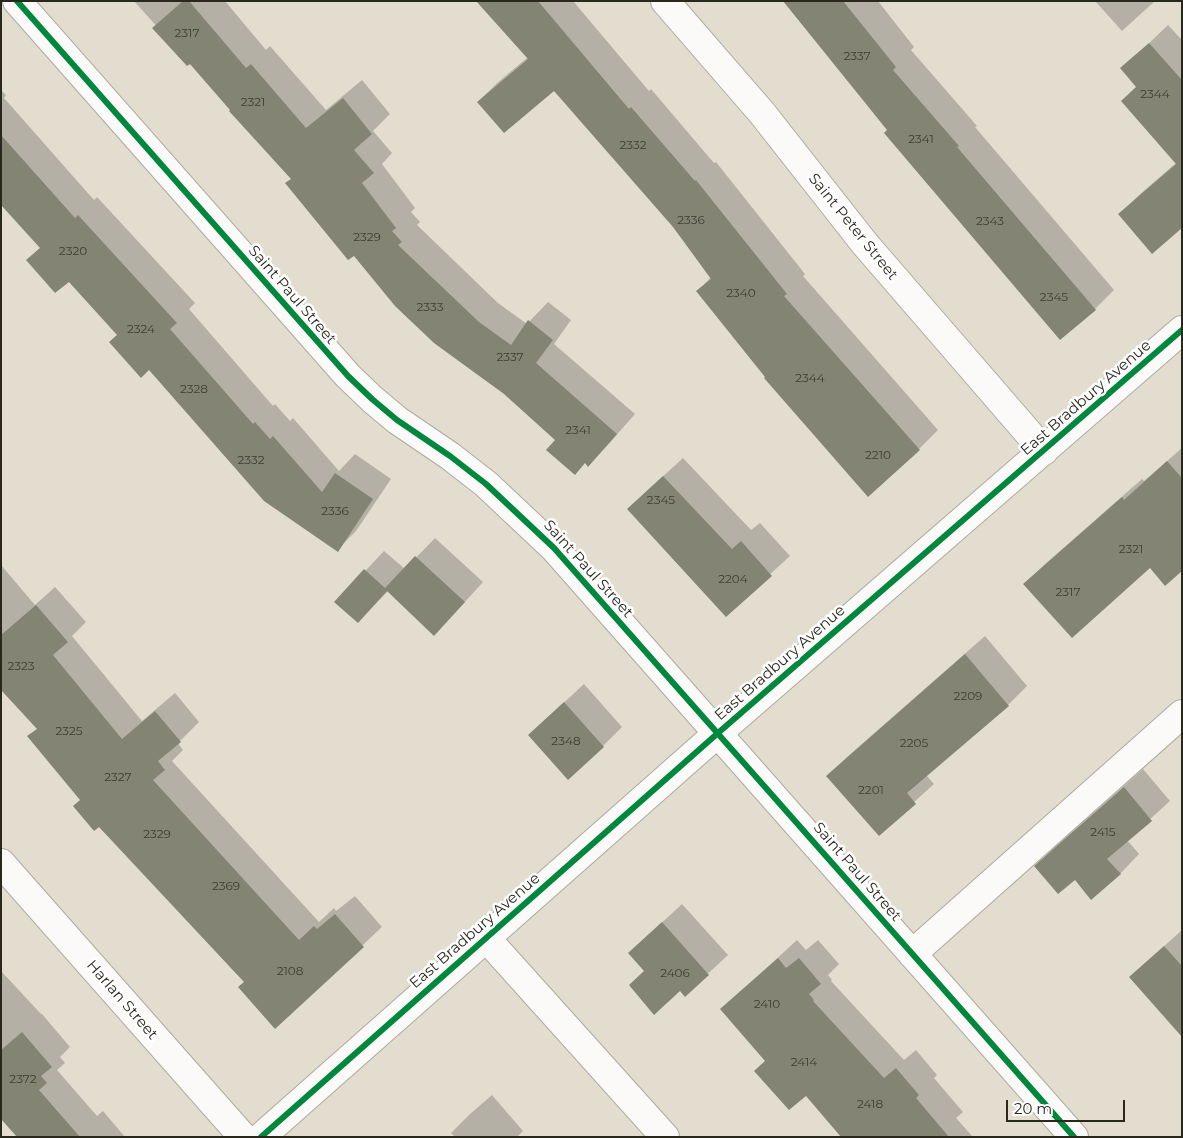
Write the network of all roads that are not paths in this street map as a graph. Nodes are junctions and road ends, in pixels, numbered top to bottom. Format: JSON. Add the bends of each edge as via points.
{"nodes":[{"id":1,"x":17,"y":1,"type":"edge"},
{"id":2,"x":665,"y":1,"type":"edge"},
{"id":3,"x":1182,"y":330,"type":"edge"},
{"id":4,"x":1044,"y":451,"type":"junction"},
{"id":5,"x":1182,"y":714,"type":"edge"},
{"id":6,"x":718,"y":733,"type":"junction"},
{"id":7,"x":1,"y":863,"type":"edge"},
{"id":8,"x":486,"y":938,"type":"junction"},
{"id":9,"x":912,"y":954,"type":"junction"},
{"id":10,"x":243,"y":1137,"type":"edge"},
{"id":11,"x":261,"y":1137,"type":"edge"},
{"id":12,"x":664,"y":1137,"type":"edge"},
{"id":13,"x":1074,"y":1137,"type":"edge"}],
"edges":[{"from":1,"to":6,"type":"street","name":"Saint Paul Street","via":[[335,363],[397,420],[475,475],[531,524]]},
{"from":2,"to":4,"type":"street","name":"Saint Peter Street","via":[[762,113],[864,244]]},
{"from":3,"to":4,"type":"street","name":"East Bradbury Avenue"},
{"from":4,"to":6,"type":"street","name":"East Bradbury Avenue"},
{"from":5,"to":9,"type":"street"},
{"from":6,"to":8,"type":"street","name":"East Bradbury Avenue"},
{"from":6,"to":9,"type":"street","name":"Saint Paul Street"},
{"from":7,"to":10,"type":"street","name":"Harlan Street"},
{"from":8,"to":11,"type":"street","name":"East Bradbury Avenue"},
{"from":8,"to":12,"type":"street"},
{"from":9,"to":13,"type":"street","name":"Saint Paul Street"}]}
